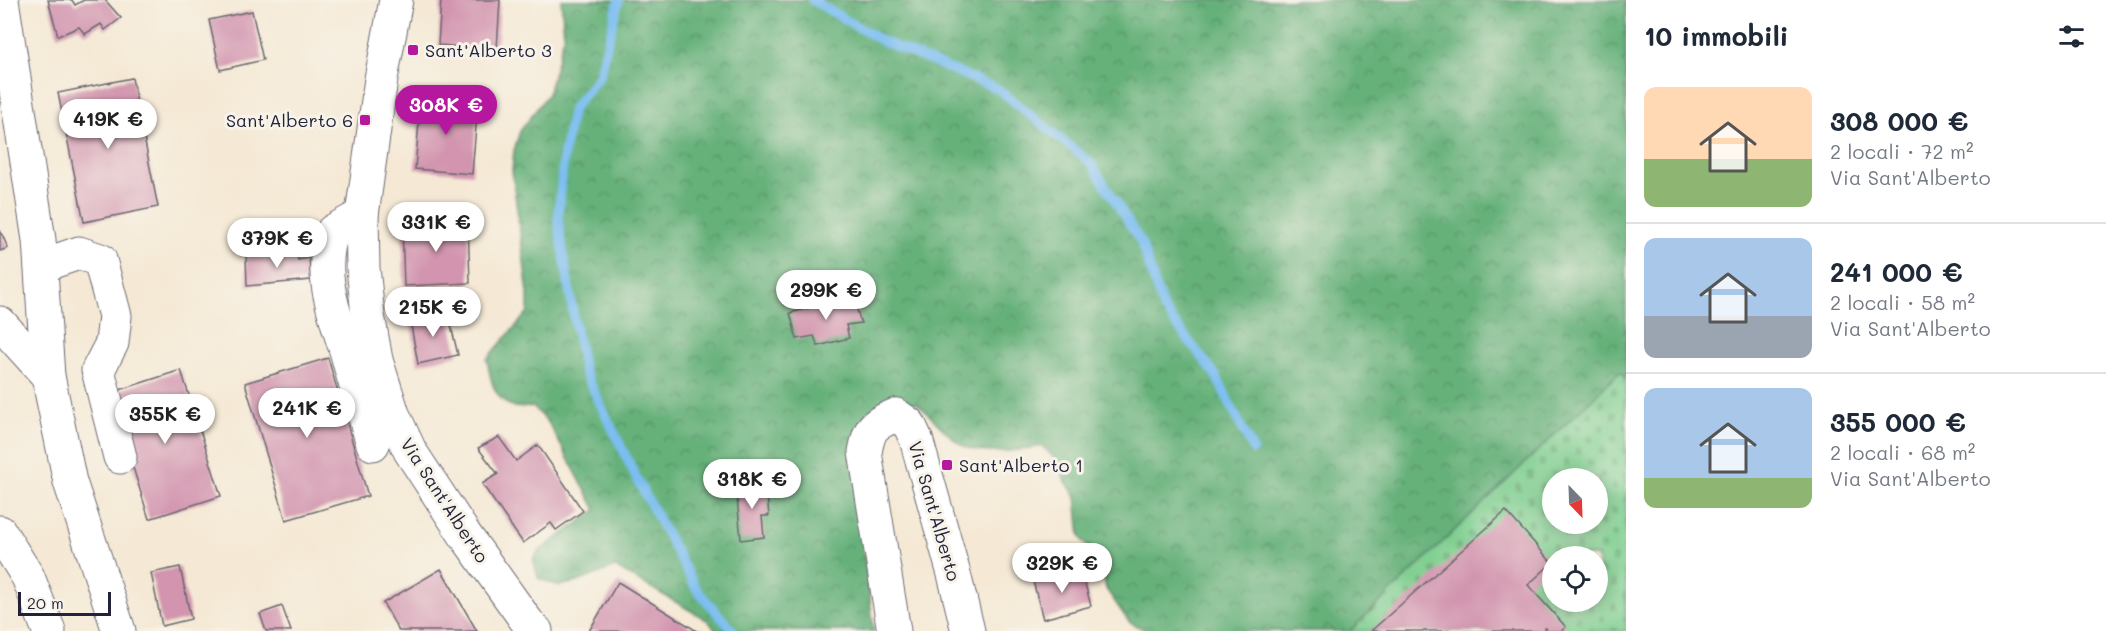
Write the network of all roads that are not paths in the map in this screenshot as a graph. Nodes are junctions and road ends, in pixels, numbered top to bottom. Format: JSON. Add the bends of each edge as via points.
{"nodes":[{"id":1,"x":2,"y":0,"type":"edge"},
{"id":2,"x":396,"y":0,"type":"edge"},
{"id":3,"x":12,"y":138,"type":"edge"},
{"id":4,"x":362,"y":215,"type":"junction"},
{"id":5,"x":41,"y":266,"type":"junction"},
{"id":6,"x":0,"y":323,"type":"edge"},
{"id":7,"x":48,"y":376,"type":"junction"},
{"id":8,"x":373,"y":444,"type":"dead end"},
{"id":9,"x":120,"y":457,"type":"dead end"},
{"id":10,"x":0,"y":532,"type":"edge"},
{"id":11,"x":49,"y":631,"type":"edge"},
{"id":12,"x":119,"y":631,"type":"edge"},
{"id":13,"x":536,"y":631,"type":"edge"},
{"id":14,"x":894,"y":631,"type":"edge"},
{"id":15,"x":968,"y":631,"type":"edge"}],
"edges":[{"from":1,"to":3,"type":"street"},
{"from":2,"to":4,"type":"street","name":"Via Sant'Alberto"},
{"from":3,"to":5,"type":"street","via":[[39,240]]},
{"from":4,"to":8,"type":"street","name":"Via Sant'Alberto","via":[[333,231],[326,260],[328,290]]},
{"from":4,"to":13,"type":"street","name":"Via Sant'Alberto","via":[[368,315],[376,360],[393,414],[410,451],[465,535]]},
{"from":5,"to":7,"type":"street"},
{"from":5,"to":9,"type":"street","via":[[79,254],[100,260],[115,316],[112,343],[98,370]]},
{"from":6,"to":7,"type":"street"},
{"from":7,"to":12,"type":"street","via":[[70,482]]},
{"from":10,"to":11,"type":"street","via":[[28,577]]},
{"from":14,"to":15,"type":"street","name":"Via Sant'Alberto","via":[[865,452],[868,436],[877,423],[896,415],[909,424],[916,439]]}]}
